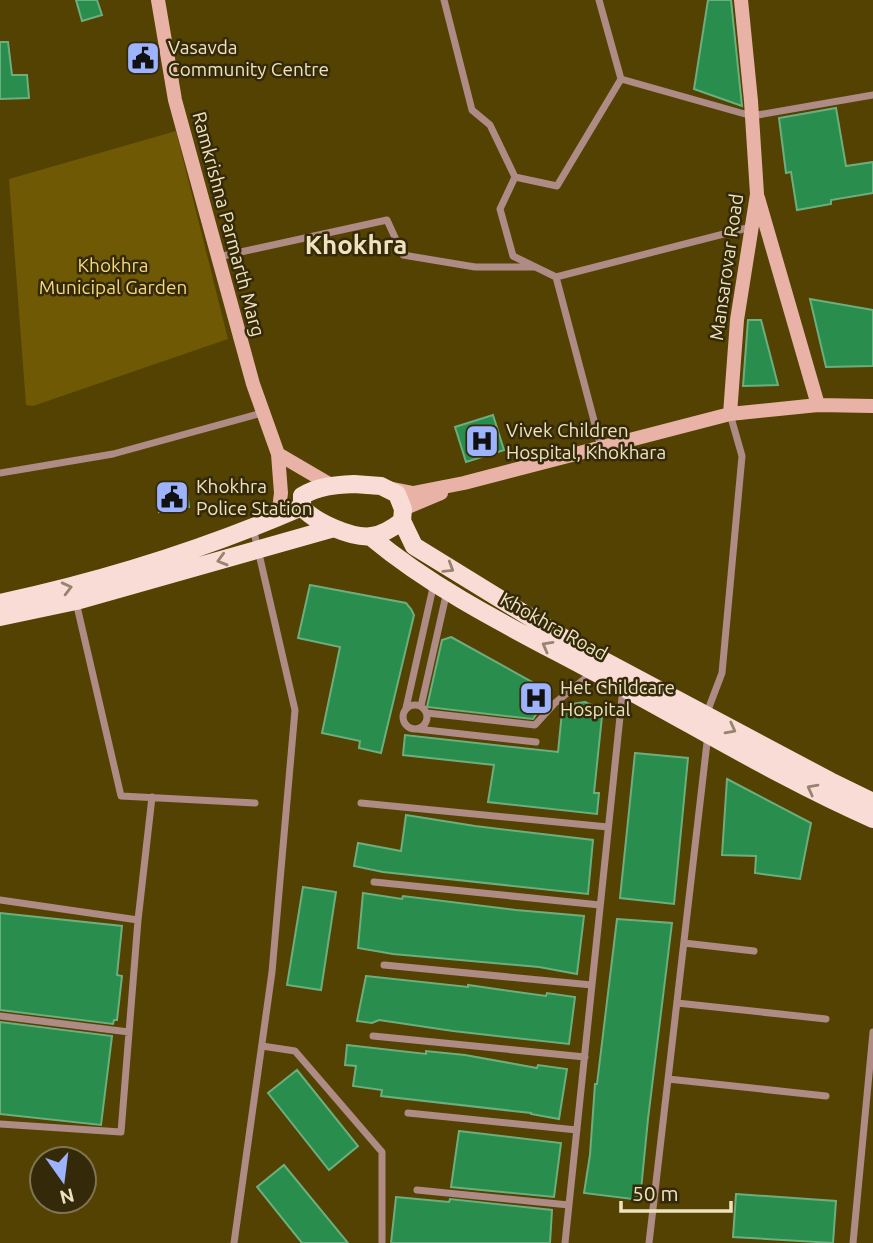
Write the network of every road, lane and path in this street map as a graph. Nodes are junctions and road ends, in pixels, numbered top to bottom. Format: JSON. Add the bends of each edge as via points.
{"nodes":[{"id":1,"x":158,"y":0,"type":"edge"},
{"id":2,"x":444,"y":0,"type":"edge"},
{"id":3,"x":599,"y":0,"type":"edge"},
{"id":4,"x":741,"y":0,"type":"edge"},
{"id":5,"x":621,"y":79,"type":"junction"},
{"id":6,"x":873,"y":95,"type":"edge"},
{"id":7,"x":752,"y":116,"type":"junction"},
{"id":8,"x":515,"y":177,"type":"junction"},
{"id":9,"x":757,"y":194,"type":"junction"},
{"id":10,"x":751,"y":227,"type":"junction"},
{"id":11,"x":218,"y":257,"type":"junction"},
{"id":12,"x":534,"y":267,"type":"junction"},
{"id":13,"x":556,"y":277,"type":"junction"},
{"id":14,"x":818,"y":405,"type":"junction"},
{"id":15,"x":873,"y":406,"type":"edge"},
{"id":16,"x":262,"y":413,"type":"junction"},
{"id":17,"x":730,"y":414,"type":"junction"},
{"id":18,"x":601,"y":447,"type":"junction"},
{"id":19,"x":278,"y":454,"type":"junction"},
{"id":20,"x":0,"y":473,"type":"edge"},
{"id":21,"x":464,"y":483,"type":"junction"},
{"id":22,"x":331,"y":485,"type":"junction"},
{"id":23,"x":381,"y":486,"type":"junction"},
{"id":24,"x":302,"y":507,"type":"junction"},
{"id":25,"x":403,"y":515,"type":"junction"},
{"id":26,"x":278,"y":517,"type":"junction"},
{"id":27,"x":253,"y":528,"type":"junction"},
{"id":28,"x":334,"y":528,"type":"junction"},
{"id":29,"x":371,"y":537,"type":"junction"},
{"id":30,"x":260,"y":549,"type":"junction"},
{"id":31,"x":440,"y":586,"type":"junction"},
{"id":32,"x":76,"y":601,"type":"junction"},
{"id":33,"x":0,"y":603,"type":"edge"},
{"id":34,"x":0,"y":617,"type":"edge"},
{"id":35,"x":594,"y":671,"type":"junction"},
{"id":36,"x":623,"y":687,"type":"junction"},
{"id":37,"x":421,"y":706,"type":"junction"},
{"id":38,"x":406,"y":708,"type":"junction"},
{"id":39,"x":427,"y":713,"type":"junction"},
{"id":40,"x":707,"y":724,"type":"junction"},
{"id":41,"x":417,"y":729,"type":"junction"},
{"id":42,"x":536,"y":742,"type":"dead end"},
{"id":43,"x":152,"y":797,"type":"junction"},
{"id":44,"x":873,"y":802,"type":"edge"},
{"id":45,"x":255,"y":803,"type":"dead end"},
{"id":46,"x":361,"y":803,"type":"dead end"},
{"id":47,"x":873,"y":819,"type":"edge"},
{"id":48,"x":608,"y":827,"type":"junction"},
{"id":49,"x":374,"y":882,"type":"dead end"},
{"id":50,"x":0,"y":900,"type":"edge"},
{"id":51,"x":600,"y":905,"type":"junction"},
{"id":52,"x":138,"y":920,"type":"junction"},
{"id":53,"x":684,"y":943,"type":"junction"},
{"id":54,"x":754,"y":951,"type":"dead end"},
{"id":55,"x":384,"y":965,"type":"dead end"},
{"id":56,"x":592,"y":985,"type":"junction"},
{"id":57,"x":677,"y":1003,"type":"junction"},
{"id":58,"x":0,"y":1016,"type":"edge"},
{"id":59,"x":826,"y":1019,"type":"dead end"},
{"id":60,"x":129,"y":1032,"type":"junction"},
{"id":61,"x":873,"y":1032,"type":"edge"},
{"id":62,"x":373,"y":1036,"type":"dead end"},
{"id":63,"x":262,"y":1046,"type":"junction"},
{"id":64,"x":585,"y":1057,"type":"junction"},
{"id":65,"x":668,"y":1079,"type":"junction"},
{"id":66,"x":826,"y":1096,"type":"dead end"},
{"id":67,"x":408,"y":1113,"type":"dead end"},
{"id":68,"x":0,"y":1125,"type":"edge"},
{"id":69,"x":577,"y":1130,"type":"junction"},
{"id":70,"x":417,"y":1190,"type":"dead end"},
{"id":71,"x":569,"y":1205,"type":"junction"},
{"id":72,"x":234,"y":1243,"type":"edge"},
{"id":73,"x":382,"y":1243,"type":"edge"},
{"id":74,"x":565,"y":1243,"type":"edge"},
{"id":75,"x":649,"y":1243,"type":"edge"},
{"id":76,"x":853,"y":1243,"type":"edge"}],
"edges":[{"from":1,"to":11,"type":"street","name":"Ramkrishna Parmarth Marg","via":[[175,100]]},
{"from":2,"to":8,"type":"street","via":[[472,110],[490,125]]},
{"from":3,"to":5,"type":"street"},
{"from":4,"to":7,"type":"street","name":"Mansarovar Road"},
{"from":5,"to":7,"type":"street"},
{"from":5,"to":8,"type":"street","via":[[557,186]]},
{"from":6,"to":7,"type":"street"},
{"from":7,"to":9,"type":"street","name":"Mansarovar Road"},
{"from":8,"to":12,"type":"street","via":[[500,209],[513,256]]},
{"from":9,"to":10,"type":"street","name":"Mansarovar Road"},
{"from":9,"to":14,"type":"street"},
{"from":10,"to":13,"type":"street"},
{"from":10,"to":17,"type":"street","name":"Mansarovar Road","via":[[737,320]]},
{"from":11,"to":12,"type":"street","via":[[387,220],[403,256],[475,267]]},
{"from":11,"to":16,"type":"street","name":"Ramkrishna Parmarth Marg"},
{"from":12,"to":13,"type":"street"},
{"from":13,"to":18,"type":"street"},
{"from":14,"to":15,"type":"street"},
{"from":14,"to":17,"type":"street"},
{"from":16,"to":19,"type":"street","name":"Ramkrishna Parmarth Marg"},
{"from":16,"to":20,"type":"street","via":[[113,454]]},
{"from":17,"to":18,"type":"street"},
{"from":17,"to":40,"type":"street","via":[[741,456],[722,673]]},
{"from":18,"to":21,"type":"street"},
{"from":19,"to":22,"type":"street"},
{"from":19,"to":26,"type":"street","name":"Ramkrishna Parmarth Marg"},
{"from":21,"to":23,"type":"street","via":[[413,493]]},
{"from":21,"to":25,"type":"street"},
{"from":22,"to":23,"type":"main road"},
{"from":22,"to":24,"type":"main road","via":[[302,496]]},
{"from":23,"to":25,"type":"main road","name":"Khokhra Road","via":[[397,494]]},
{"from":24,"to":26,"type":"main road"},
{"from":24,"to":28,"type":"main road"},
{"from":25,"to":29,"type":"main road","via":[[388,531]]},
{"from":25,"to":40,"type":"main road","name":"Khokhra Road","one_way":true,"via":[[414,546]]},
{"from":26,"to":27,"type":"main road"},
{"from":27,"to":30,"type":"street"},
{"from":33,"to":27,"type":"main road","one_way":true,"via":[[72,587]]},
{"from":28,"to":29,"type":"main road"},
{"from":28,"to":30,"type":"main road"},
{"from":29,"to":31,"type":"main road","name":"Khokhra Road"},
{"from":30,"to":32,"type":"main road","one_way":true},
{"from":30,"to":63,"type":"street","via":[[295,710]]},
{"from":35,"to":31,"type":"main road","name":"Khokhra Road","one_way":true},
{"from":31,"to":37,"type":"street"},
{"from":31,"to":38,"type":"street"},
{"from":32,"to":34,"type":"main road"},
{"from":32,"to":43,"type":"street","via":[[121,796]]},
{"from":35,"to":36,"type":"main road","name":"Khokhra Road"},
{"from":35,"to":39,"type":"street","via":[[535,725]]},
{"from":36,"to":40,"type":"main road","name":"Khokhra Road"},
{"from":36,"to":48,"type":"street"},
{"from":37,"to":38,"type":"street"},
{"from":37,"to":39,"type":"street"},
{"from":38,"to":41,"type":"street","via":[[405,724]]},
{"from":39,"to":41,"type":"street","via":[[425,723]]},
{"from":40,"to":44,"type":"main road","name":"Khokhra Road","one_way":true},
{"from":47,"to":40,"type":"main road","name":"Khokhra Road","one_way":true},
{"from":40,"to":53,"type":"street"},
{"from":41,"to":42,"type":"street"},
{"from":43,"to":45,"type":"street"},
{"from":43,"to":52,"type":"street"},
{"from":46,"to":48,"type":"street"},
{"from":48,"to":51,"type":"street"},
{"from":49,"to":51,"type":"street"},
{"from":50,"to":52,"type":"street"},
{"from":51,"to":56,"type":"street"},
{"from":52,"to":60,"type":"street"},
{"from":53,"to":54,"type":"street"},
{"from":53,"to":57,"type":"street"},
{"from":55,"to":56,"type":"street"},
{"from":56,"to":64,"type":"street"},
{"from":57,"to":59,"type":"street"},
{"from":57,"to":65,"type":"street"},
{"from":58,"to":60,"type":"street"},
{"from":60,"to":68,"type":"street","via":[[121,1132]]},
{"from":61,"to":76,"type":"street"},
{"from":62,"to":64,"type":"street"},
{"from":63,"to":72,"type":"street"},
{"from":63,"to":73,"type":"street","via":[[295,1051],[382,1152]]},
{"from":64,"to":69,"type":"street"},
{"from":65,"to":66,"type":"street"},
{"from":65,"to":75,"type":"street"},
{"from":67,"to":69,"type":"street"},
{"from":69,"to":71,"type":"street"},
{"from":70,"to":71,"type":"street"},
{"from":71,"to":74,"type":"street"}]}
